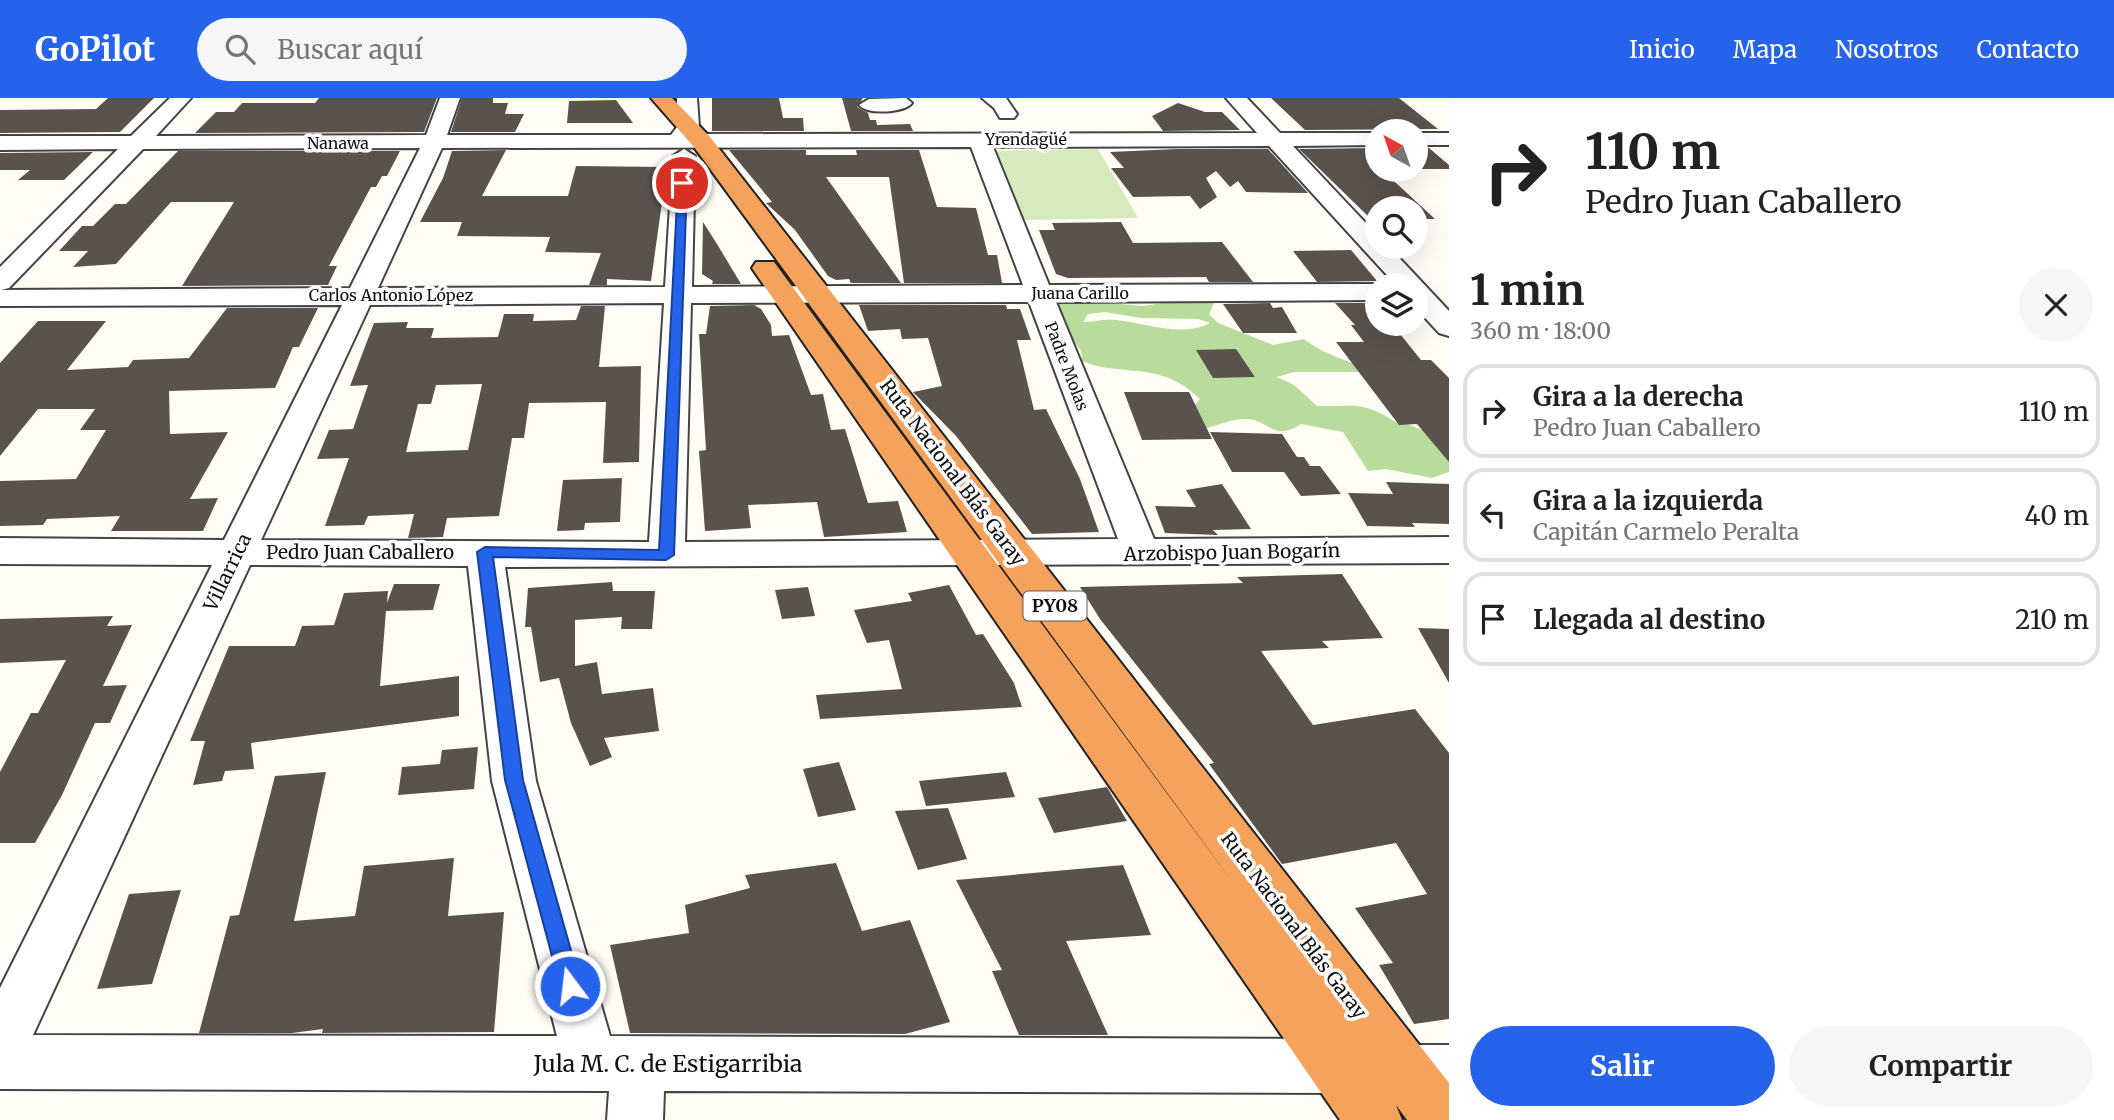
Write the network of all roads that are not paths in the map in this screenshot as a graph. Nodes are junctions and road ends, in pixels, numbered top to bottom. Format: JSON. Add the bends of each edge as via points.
{"nodes":[{"id":1,"x":181,"y":98,"type":"edge"},
{"id":2,"x":450,"y":98,"type":"edge"},
{"id":3,"x":650,"y":98,"type":"edge"},
{"id":4,"x":661,"y":98,"type":"edge"},
{"id":5,"x":992,"y":98,"type":"edge"},
{"id":6,"x":1236,"y":98,"type":"edge"},
{"id":7,"x":869,"y":105,"type":"dead end"},
{"id":8,"x":905,"y":108,"type":"edge"},
{"id":9,"x":1007,"y":114,"type":"dead end"},
{"id":10,"x":687,"y":133,"type":"edge"},
{"id":11,"x":1272,"y":138,"type":"junction"},
{"id":12,"x":979,"y":139,"type":"junction"},
{"id":13,"x":1365,"y":139,"type":"edge"},
{"id":14,"x":1428,"y":139,"type":"edge"},
{"id":15,"x":1449,"y":139,"type":"edge"},
{"id":16,"x":0,"y":143,"type":"edge"},
{"id":17,"x":136,"y":143,"type":"junction"},
{"id":18,"x":435,"y":143,"type":"junction"},
{"id":19,"x":1398,"y":273,"type":"edge"},
{"id":20,"x":0,"y":282,"type":"edge"},
{"id":21,"x":1365,"y":292,"type":"edge"},
{"id":22,"x":1428,"y":292,"type":"edge"},
{"id":23,"x":678,"y":293,"type":"junction"},
{"id":24,"x":800,"y":293,"type":"junction"},
{"id":25,"x":1039,"y":293,"type":"junction"},
{"id":26,"x":1449,"y":293,"type":"edge"},
{"id":27,"x":360,"y":296,"type":"junction"},
{"id":28,"x":0,"y":298,"type":"edge"},
{"id":29,"x":1428,"y":305,"type":"edge"},
{"id":30,"x":1449,"y":327,"type":"edge"},
{"id":31,"x":1449,"y":550,"type":"edge"},
{"id":32,"x":0,"y":551,"type":"edge"},
{"id":33,"x":237,"y":551,"type":"junction"},
{"id":34,"x":485,"y":552,"type":"junction"},
{"id":35,"x":1141,"y":553,"type":"junction"},
{"id":36,"x":972,"y":554,"type":"junction"},
{"id":37,"x":666,"y":555,"type":"junction"},
{"id":38,"x":1016,"y":555,"type":"junction"},
{"id":39,"x":0,"y":1045,"type":"edge"},
{"id":40,"x":0,"y":1062,"type":"edge"},
{"id":41,"x":615,"y":1064,"type":"junction"},
{"id":42,"x":1336,"y":1066,"type":"junction"},
{"id":43,"x":1427,"y":1073,"type":"edge"},
{"id":44,"x":635,"y":1120,"type":"edge"},
{"id":45,"x":1374,"y":1120,"type":"edge"},
{"id":46,"x":1441,"y":1120,"type":"edge"}],
"edges":[{"from":1,"to":17,"type":"street"},
{"from":2,"to":18,"type":"street","name":"Villarrica"},
{"from":3,"to":10,"type":"highway","name":"Ruta Nacional Blás Garay","number":"PY08"},
{"from":4,"to":10,"type":"highway","name":"Ruta Nacional Blás Garay","number":"PY08"},
{"from":5,"to":9,"type":"street"},
{"from":6,"to":11,"type":"street"},
{"from":7,"to":8,"type":"street"},
{"from":10,"to":12,"type":"street","name":"Yrendagüé"},
{"from":10,"to":18,"type":"street","name":"Nanawa"},
{"from":10,"to":23,"type":"street"},
{"from":10,"to":24,"type":"highway","name":"Ruta Nacional Blás Garay","number":"PY08"},
{"from":11,"to":12,"type":"street","name":"Yrendagüé"},
{"from":11,"to":13,"type":"street","name":"Yrendagüé"},
{"from":11,"to":19,"type":"street"},
{"from":12,"to":25,"type":"street","name":"Padre Molas"},
{"from":14,"to":15,"type":"street"},
{"from":16,"to":17,"type":"street","name":"Nanawa"},
{"from":17,"to":18,"type":"street","name":"Nanawa"},
{"from":17,"to":20,"type":"street"},
{"from":18,"to":27,"type":"street","name":"Villarrica"},
{"from":21,"to":25,"type":"street","name":"Juana Carillo"},
{"from":22,"to":26,"type":"street"},
{"from":23,"to":24,"type":"street","name":"Carlos Antonio López"},
{"from":23,"to":27,"type":"street","name":"Carlos Antonio López"},
{"from":23,"to":37,"type":"street"},
{"from":24,"to":25,"type":"street","name":"Juana Carillo"},
{"from":24,"to":36,"type":"highway","name":"Ruta Nacional Blás Garay","number":"PY08"},
{"from":24,"to":38,"type":"highway","name":"Ruta Nacional Blás Garay","number":"PY08"},
{"from":25,"to":35,"type":"street","name":"Padre Molas"},
{"from":27,"to":28,"type":"street","name":"Carlos Antonio López"},
{"from":27,"to":33,"type":"street","name":"Villarrica"},
{"from":29,"to":30,"type":"street"},
{"from":31,"to":35,"type":"street","name":"Arzobispo Juan Bogarín"},
{"from":32,"to":33,"type":"street","name":"Pedro Juan Caballero"},
{"from":33,"to":34,"type":"street","name":"Pedro Juan Caballero"},
{"from":33,"to":39,"type":"street","name":"Villarrica"},
{"from":34,"to":37,"type":"street","name":"Pedro Juan Caballero"},
{"from":34,"to":41,"type":"street","via":[[514,780]]},
{"from":35,"to":38,"type":"street","name":"Arzobispo Juan Bogarín"},
{"from":36,"to":37,"type":"street","name":"Pedro Juan Caballero"},
{"from":36,"to":38,"type":"street","name":"Arzobispo Juan Bogarín"},
{"from":36,"to":42,"type":"highway","name":"Ruta Nacional Blás Garay","number":"PY08"},
{"from":38,"to":43,"type":"highway","name":"Ruta Nacional Blás Garay","number":"PY08"},
{"from":40,"to":41,"type":"street","name":"Jula M. C. de Estigarribia"},
{"from":41,"to":42,"type":"street","name":"Jula M. C. de Estigarribia"},
{"from":41,"to":44,"type":"street"},
{"from":42,"to":43,"type":"street","name":"Jula M. C. de Estigarribia"},
{"from":42,"to":45,"type":"highway","name":"Ruta Nacional Blás Garay","number":"PY08"},
{"from":43,"to":46,"type":"highway","name":"Ruta Nacional Blás Garay","number":"PY08"}]}
